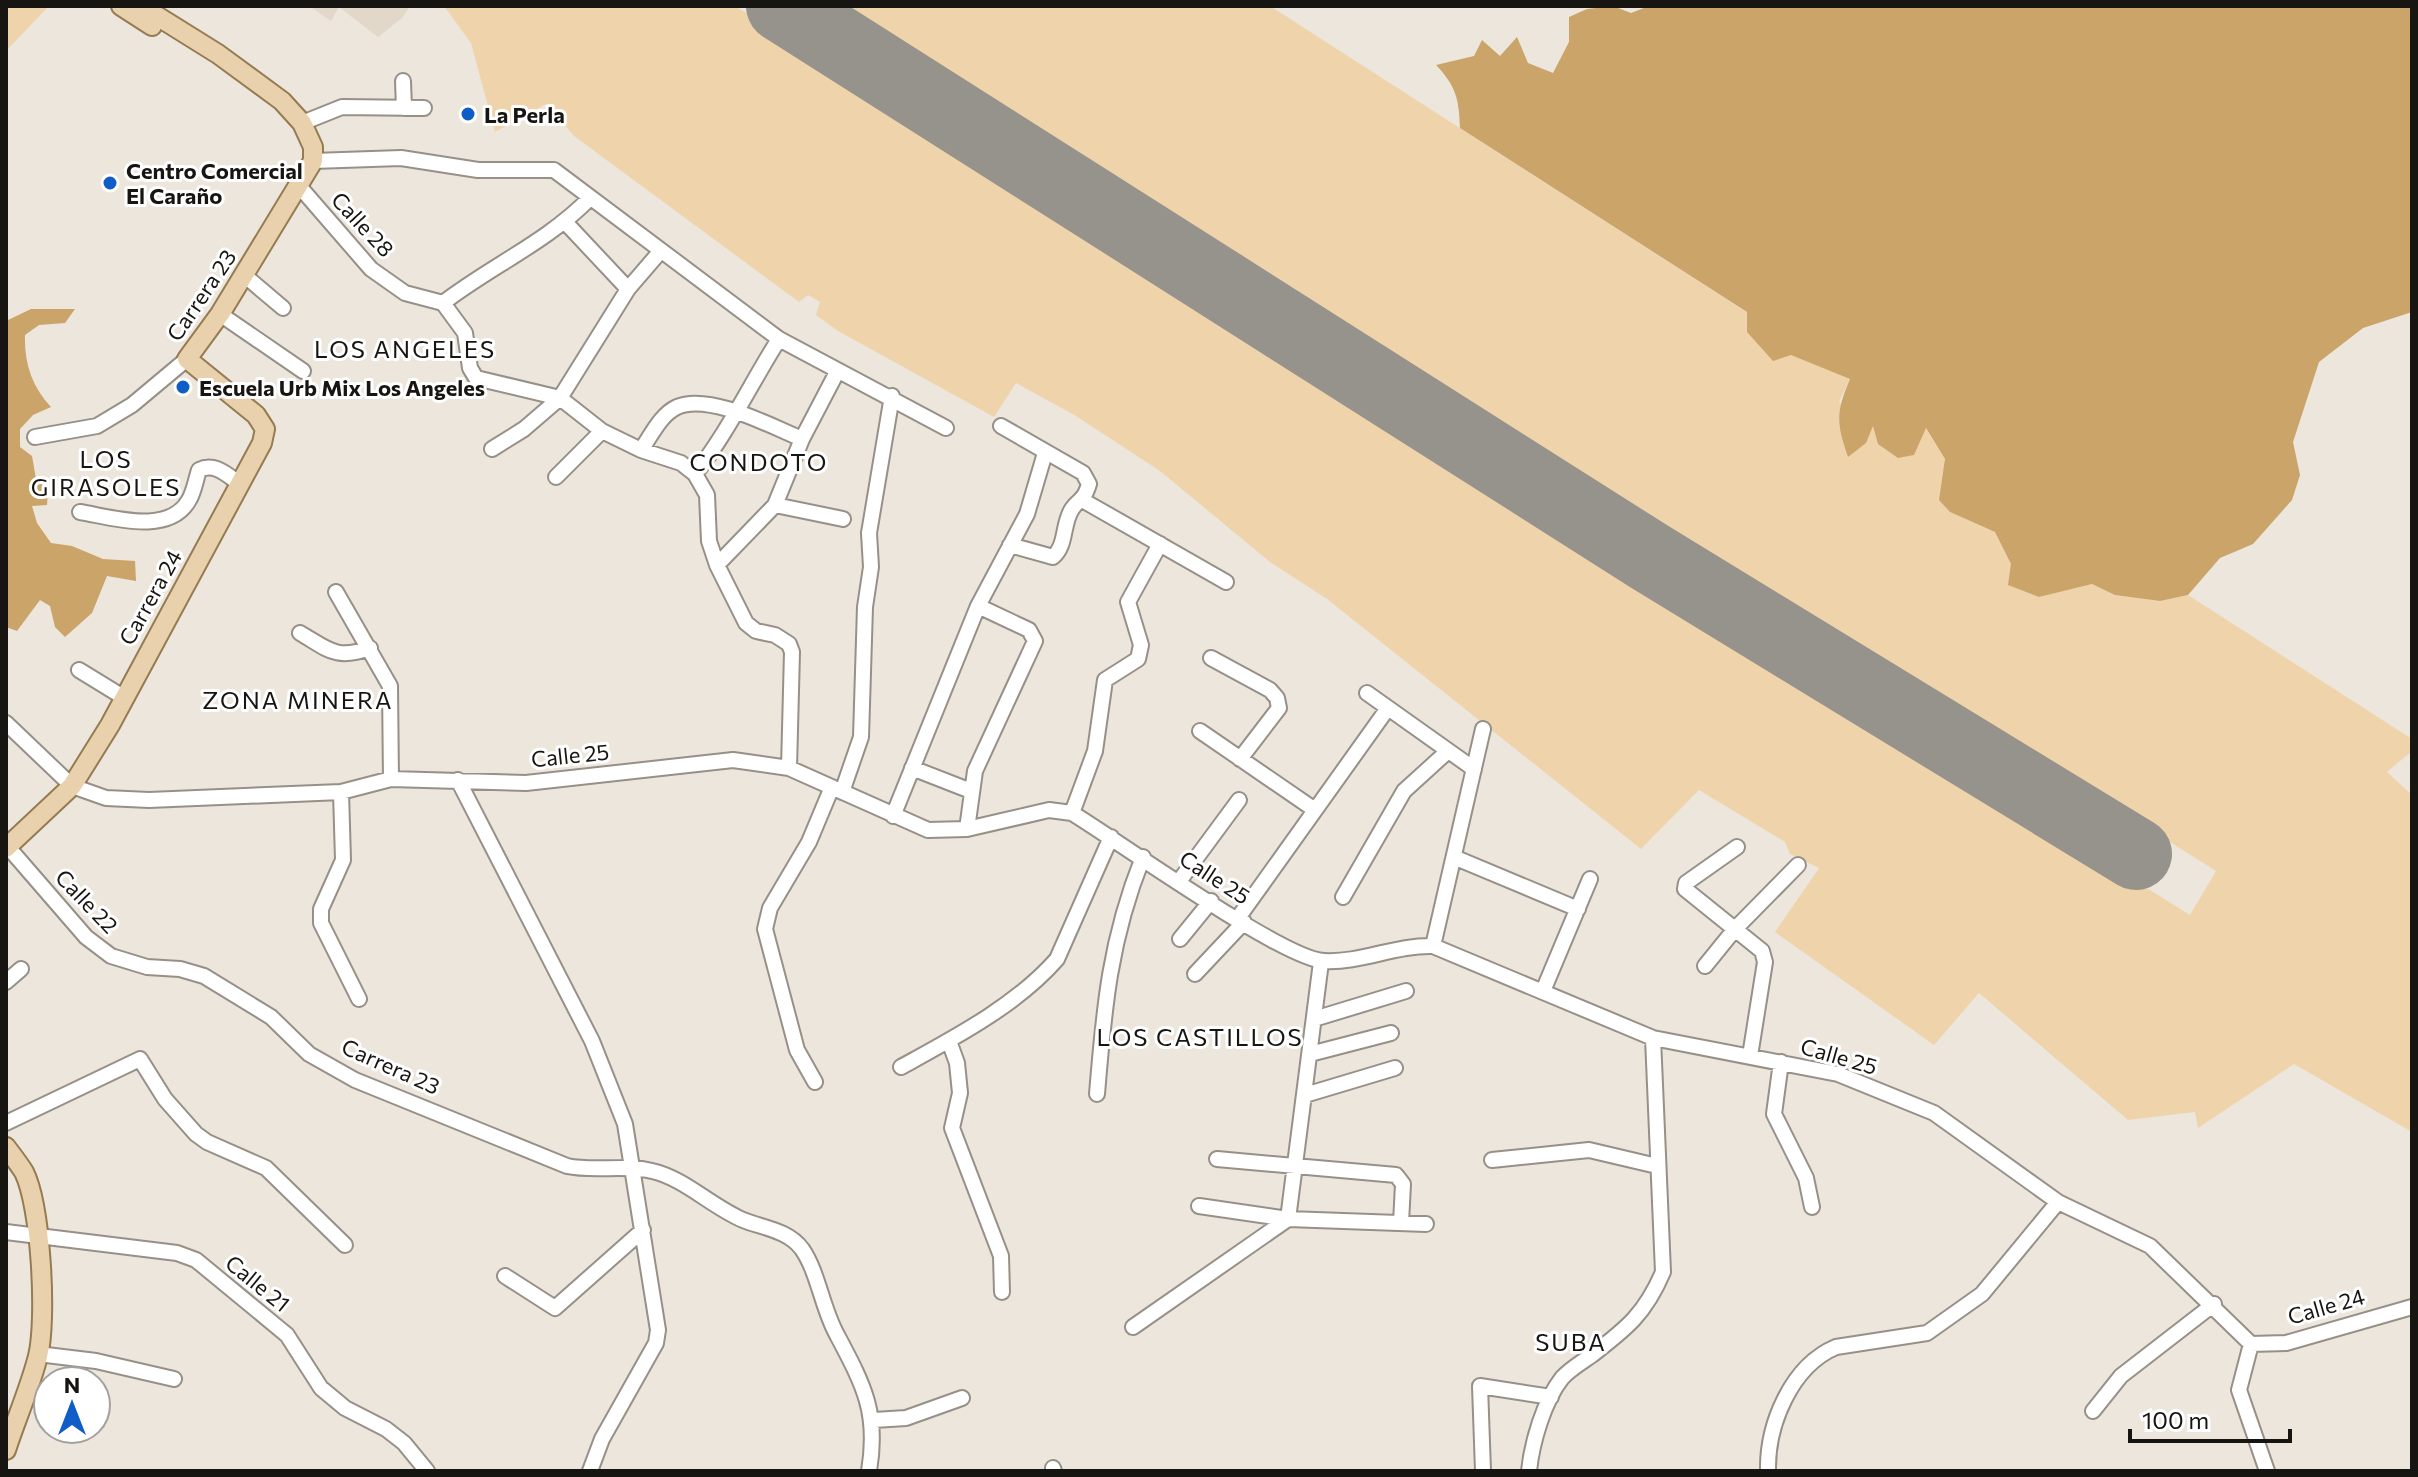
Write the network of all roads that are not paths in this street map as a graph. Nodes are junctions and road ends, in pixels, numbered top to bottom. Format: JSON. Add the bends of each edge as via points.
{"nodes":[{"id":1,"x":121,"y":6,"type":"edge"},
{"id":2,"x":141,"y":6,"type":"edge"},
{"id":3,"x":238,"y":70,"type":"junction"},
{"id":4,"x":403,"y":81,"type":"dead end"},
{"id":5,"x":404,"y":108,"type":"junction"},
{"id":6,"x":424,"y":108,"type":"dead end"},
{"id":7,"x":302,"y":123,"type":"junction"},
{"id":8,"x":313,"y":154,"type":"junction"},
{"id":9,"x":299,"y":186,"type":"junction"},
{"id":10,"x":590,"y":198,"type":"junction"},
{"id":11,"x":566,"y":223,"type":"junction"},
{"id":12,"x":659,"y":253,"type":"junction"},
{"id":13,"x":244,"y":275,"type":"junction"},
{"id":14,"x":628,"y":289,"type":"junction"},
{"id":15,"x":443,"y":303,"type":"junction"},
{"id":16,"x":283,"y":308,"type":"dead end"},
{"id":17,"x":220,"y":314,"type":"junction"},
{"id":18,"x":779,"y":339,"type":"junction"},
{"id":19,"x":187,"y":359,"type":"junction"},
{"id":20,"x":303,"y":371,"type":"dead end"},
{"id":21,"x":837,"y":372,"type":"junction"},
{"id":22,"x":892,"y":396,"type":"junction"},
{"id":23,"x":560,"y":398,"type":"junction"},
{"id":24,"x":734,"y":411,"type":"junction"},
{"id":25,"x":1001,"y":426,"type":"dead end"},
{"id":26,"x":946,"y":428,"type":"dead end"},
{"id":27,"x":602,"y":431,"type":"junction"},
{"id":28,"x":35,"y":437,"type":"dead end"},
{"id":29,"x":802,"y":439,"type":"junction"},
{"id":30,"x":492,"y":449,"type":"dead end"},
{"id":31,"x":641,"y":450,"type":"junction"},
{"id":32,"x":1045,"y":453,"type":"junction"},
{"id":33,"x":695,"y":474,"type":"junction"},
{"id":34,"x":556,"y":477,"type":"dead end"},
{"id":35,"x":240,"y":484,"type":"junction"},
{"id":36,"x":1084,"y":501,"type":"junction"},
{"id":37,"x":775,"y":505,"type":"junction"},
{"id":38,"x":80,"y":512,"type":"dead end"},
{"id":39,"x":843,"y":519,"type":"dead end"},
{"id":40,"x":1160,"y":544,"type":"junction"},
{"id":41,"x":1010,"y":545,"type":"junction"},
{"id":42,"x":717,"y":565,"type":"junction"},
{"id":43,"x":1226,"y":582,"type":"dead end"},
{"id":44,"x":336,"y":592,"type":"dead end"},
{"id":45,"x":978,"y":606,"type":"junction"},
{"id":46,"x":300,"y":633,"type":"dead end"},
{"id":47,"x":370,"y":648,"type":"junction"},
{"id":48,"x":1211,"y":658,"type":"dead end"},
{"id":49,"x":79,"y":670,"type":"dead end"},
{"id":50,"x":1367,"y":693,"type":"dead end"},
{"id":51,"x":123,"y":697,"type":"junction"},
{"id":52,"x":1388,"y":708,"type":"junction"},
{"id":53,"x":6,"y":723,"type":"edge"},
{"id":54,"x":1483,"y":729,"type":"dead end"},
{"id":55,"x":1200,"y":731,"type":"dead end"},
{"id":56,"x":1448,"y":751,"type":"junction"},
{"id":57,"x":1240,"y":759,"type":"junction"},
{"id":58,"x":789,"y":768,"type":"junction"},
{"id":59,"x":912,"y":768,"type":"junction"},
{"id":60,"x":1474,"y":769,"type":"junction"},
{"id":61,"x":391,"y":779,"type":"junction"},
{"id":62,"x":458,"y":780,"type":"junction"},
{"id":63,"x":72,"y":786,"type":"junction"},
{"id":64,"x":837,"y":790,"type":"junction"},
{"id":65,"x":971,"y":791,"type":"junction"},
{"id":66,"x":341,"y":792,"type":"junction"},
{"id":67,"x":1239,"y":800,"type":"dead end"},
{"id":68,"x":1315,"y":810,"type":"junction"},
{"id":69,"x":1072,"y":813,"type":"junction"},
{"id":70,"x":893,"y":816,"type":"junction"},
{"id":71,"x":967,"y":829,"type":"junction"},
{"id":72,"x":1111,"y":837,"type":"junction"},
{"id":73,"x":7,"y":847,"type":"edge"},
{"id":74,"x":1737,"y":847,"type":"dead end"},
{"id":75,"x":1143,"y":857,"type":"junction"},
{"id":76,"x":1456,"y":858,"type":"junction"},
{"id":77,"x":1798,"y":865,"type":"dead end"},
{"id":78,"x":1590,"y":879,"type":"dead end"},
{"id":79,"x":1180,"y":880,"type":"junction"},
{"id":80,"x":1343,"y":897,"type":"dead end"},
{"id":81,"x":1211,"y":901,"type":"junction"},
{"id":82,"x":1578,"y":909,"type":"junction"},
{"id":83,"x":1241,"y":920,"type":"junction"},
{"id":84,"x":1735,"y":929,"type":"junction"},
{"id":85,"x":1180,"y":939,"type":"dead end"},
{"id":86,"x":1433,"y":946,"type":"junction"},
{"id":87,"x":1321,"y":962,"type":"junction"},
{"id":88,"x":1705,"y":966,"type":"dead end"},
{"id":89,"x":147,"y":967,"type":"joint"},
{"id":90,"x":21,"y":969,"type":"dead end"},
{"id":91,"x":1195,"y":974,"type":"dead end"},
{"id":92,"x":6,"y":982,"type":"edge"},
{"id":93,"x":1406,"y":991,"type":"dead end"},
{"id":94,"x":1543,"y":991,"type":"junction"},
{"id":95,"x":359,"y":999,"type":"dead end"},
{"id":96,"x":1314,"y":1019,"type":"junction"},
{"id":97,"x":1391,"y":1033,"type":"dead end"},
{"id":98,"x":1653,"y":1038,"type":"junction"},
{"id":99,"x":949,"y":1041,"type":"junction"},
{"id":100,"x":1310,"y":1054,"type":"junction"},
{"id":101,"x":1750,"y":1056,"type":"junction"},
{"id":102,"x":1781,"y":1062,"type":"junction"},
{"id":103,"x":901,"y":1067,"type":"dead end"},
{"id":104,"x":1395,"y":1068,"type":"dead end"},
{"id":105,"x":815,"y":1082,"type":"dead end"},
{"id":106,"x":1097,"y":1094,"type":"dead end"},
{"id":107,"x":1305,"y":1095,"type":"junction"},
{"id":108,"x":6,"y":1123,"type":"edge"},
{"id":109,"x":6,"y":1147,"type":"edge"},
{"id":110,"x":1217,"y":1159,"type":"dead end"},
{"id":111,"x":1492,"y":1160,"type":"dead end"},
{"id":112,"x":1657,"y":1166,"type":"junction"},
{"id":113,"x":634,"y":1168,"type":"junction"},
{"id":114,"x":1297,"y":1169,"type":"junction"},
{"id":115,"x":2058,"y":1202,"type":"junction"},
{"id":116,"x":1199,"y":1206,"type":"dead end"},
{"id":117,"x":1812,"y":1207,"type":"dead end"},
{"id":118,"x":1288,"y":1219,"type":"junction"},
{"id":119,"x":1401,"y":1223,"type":"junction"},
{"id":120,"x":1426,"y":1224,"type":"dead end"},
{"id":121,"x":643,"y":1230,"type":"junction"},
{"id":122,"x":6,"y":1232,"type":"edge"},
{"id":123,"x":38,"y":1234,"type":"junction"},
{"id":124,"x":345,"y":1245,"type":"dead end"},
{"id":125,"x":505,"y":1276,"type":"dead end"},
{"id":126,"x":1002,"y":1292,"type":"dead end"},
{"id":127,"x":2214,"y":1304,"type":"junction"},
{"id":128,"x":2412,"y":1307,"type":"edge"},
{"id":129,"x":1133,"y":1327,"type":"dead end"},
{"id":130,"x":2251,"y":1344,"type":"junction"},
{"id":131,"x":38,"y":1354,"type":"junction"},
{"id":132,"x":174,"y":1379,"type":"dead end"},
{"id":133,"x":1551,"y":1397,"type":"junction"},
{"id":134,"x":962,"y":1398,"type":"dead end"},
{"id":135,"x":2093,"y":1411,"type":"dead end"},
{"id":136,"x":874,"y":1420,"type":"junction"},
{"id":137,"x":6,"y":1450,"type":"edge"},
{"id":138,"x":427,"y":1471,"type":"edge"},
{"id":139,"x":590,"y":1471,"type":"edge"},
{"id":140,"x":869,"y":1471,"type":"edge"},
{"id":141,"x":1483,"y":1471,"type":"edge"},
{"id":142,"x":1529,"y":1471,"type":"edge"},
{"id":143,"x":1768,"y":1471,"type":"edge"},
{"id":144,"x":2267,"y":1471,"type":"edge"}],
"edges":[{"from":1,"to":3,"type":"main road","via":[[212,62]]},
{"from":2,"to":3,"type":"main road"},
{"from":3,"to":7,"type":"main road","via":[[282,101]]},
{"from":4,"to":5,"type":"street"},
{"from":5,"to":6,"type":"street"},
{"from":5,"to":7,"type":"street","via":[[342,107]]},
{"from":7,"to":8,"type":"main road"},
{"from":8,"to":9,"type":"main road","name":"Carrera 23"},
{"from":8,"to":10,"type":"street","via":[[401,158],[478,170],[549,168]]},
{"from":9,"to":13,"type":"main road","name":"Carrera 23"},
{"from":9,"to":15,"type":"street","name":"Calle 28","via":[[371,269],[405,293]]},
{"from":10,"to":11,"type":"street"},
{"from":10,"to":12,"type":"street"},
{"from":11,"to":14,"type":"street"},
{"from":11,"to":15,"type":"street","via":[[532,248],[485,270]]},
{"from":12,"to":14,"type":"street"},
{"from":12,"to":18,"type":"street"},
{"from":13,"to":16,"type":"street"},
{"from":13,"to":17,"type":"main road","name":"Carrera 23"},
{"from":14,"to":23,"type":"street"},
{"from":15,"to":23,"type":"street","via":[[465,333],[476,378]]},
{"from":17,"to":19,"type":"main road","name":"Carrera 23"},
{"from":17,"to":20,"type":"street"},
{"from":18,"to":21,"type":"street"},
{"from":18,"to":24,"type":"street"},
{"from":19,"to":28,"type":"street","name":"Carrera 23","via":[[132,405],[97,426]]},
{"from":19,"to":35,"type":"main road","name":"Carrera 24","via":[[256,415],[265,429]]},
{"from":21,"to":22,"type":"street"},
{"from":21,"to":29,"type":"street"},
{"from":22,"to":26,"type":"street"},
{"from":22,"to":64,"type":"street","via":[[869,533],[861,737]]},
{"from":23,"to":27,"type":"street"},
{"from":23,"to":30,"type":"street"},
{"from":24,"to":29,"type":"street"},
{"from":24,"to":31,"type":"street","via":[[689,404],[676,408],[664,416]]},
{"from":24,"to":33,"type":"street","via":[[725,436]]},
{"from":25,"to":32,"type":"street"},
{"from":27,"to":31,"type":"street"},
{"from":27,"to":34,"type":"street"},
{"from":29,"to":37,"type":"street"},
{"from":31,"to":33,"type":"street","via":[[681,463]]},
{"from":32,"to":36,"type":"street","via":[[1087,478]]},
{"from":32,"to":41,"type":"street","via":[[1027,514]]},
{"from":33,"to":42,"type":"street","via":[[707,495],[709,541]]},
{"from":35,"to":38,"type":"street","via":[[213,466],[205,467],[199,470],[188,502],[174,515],[149,522]]},
{"from":35,"to":51,"type":"main road","name":"Carrera 24"},
{"from":36,"to":40,"type":"street"},
{"from":36,"to":41,"type":"street","via":[[1072,509],[1053,557]]},
{"from":37,"to":39,"type":"street"},
{"from":37,"to":42,"type":"street"},
{"from":40,"to":43,"type":"street"},
{"from":40,"to":69,"type":"street","via":[[1128,602],[1141,645],[1138,659],[1105,680],[1095,751]]},
{"from":41,"to":45,"type":"street"},
{"from":42,"to":58,"type":"street","via":[[746,623],[775,635],[792,652]]},
{"from":44,"to":47,"type":"street"},
{"from":45,"to":59,"type":"street"},
{"from":45,"to":65,"type":"street","via":[[1029,630],[1035,641],[975,771]]},
{"from":46,"to":47,"type":"street","via":[[336,654],[348,656]]},
{"from":47,"to":61,"type":"street","via":[[390,686]]},
{"from":48,"to":57,"type":"street","via":[[1277,698],[1279,708]]},
{"from":49,"to":51,"type":"street"},
{"from":50,"to":52,"type":"street"},
{"from":51,"to":63,"type":"main road","name":"Carrera 24"},
{"from":52,"to":56,"type":"street"},
{"from":52,"to":68,"type":"street"},
{"from":53,"to":63,"type":"street"},
{"from":54,"to":60,"type":"street"},
{"from":55,"to":57,"type":"street"},
{"from":56,"to":60,"type":"street"},
{"from":56,"to":80,"type":"street","via":[[1404,791]]},
{"from":57,"to":68,"type":"street"},
{"from":58,"to":62,"type":"street","name":"Calle 25","via":[[733,760],[526,783]]},
{"from":58,"to":64,"type":"street","name":"Calle 25"},
{"from":59,"to":65,"type":"street"},
{"from":59,"to":70,"type":"street"},
{"from":60,"to":76,"type":"street"},
{"from":61,"to":62,"type":"street","name":"Calle 25"},
{"from":61,"to":66,"type":"street","name":"Calle 25"},
{"from":62,"to":113,"type":"street","via":[[592,1041],[625,1124]]},
{"from":63,"to":66,"type":"street","name":"Calle 25","via":[[106,798],[149,800]]},
{"from":63,"to":73,"type":"main road"},
{"from":64,"to":70,"type":"street","name":"Calle 25"},
{"from":64,"to":105,"type":"street","via":[[770,908],[765,929],[797,1050]]},
{"from":65,"to":71,"type":"street"},
{"from":66,"to":95,"type":"street","via":[[343,860],[321,909],[321,923]]},
{"from":67,"to":79,"type":"street"},
{"from":68,"to":83,"type":"street"},
{"from":69,"to":71,"type":"street","name":"Calle 25","via":[[1049,810]]},
{"from":69,"to":72,"type":"street","name":"Calle 25"},
{"from":70,"to":71,"type":"street","name":"Calle 25","via":[[928,830]]},
{"from":72,"to":75,"type":"street","name":"Calle 25"},
{"from":72,"to":99,"type":"street","via":[[1057,959],[1043,975]]},
{"from":73,"to":89,"type":"street","name":"Calle 22","via":[[86,937],[111,956]]},
{"from":74,"to":84,"type":"street","via":[[1685,887]]},
{"from":75,"to":79,"type":"street","name":"Calle 25"},
{"from":75,"to":106,"type":"street","via":[[1105,986]]},
{"from":76,"to":82,"type":"street"},
{"from":76,"to":86,"type":"street"},
{"from":77,"to":84,"type":"street"},
{"from":78,"to":82,"type":"street"},
{"from":79,"to":81,"type":"street","name":"Calle 25"},
{"from":81,"to":83,"type":"street","name":"Calle 25"},
{"from":81,"to":85,"type":"street"},
{"from":82,"to":94,"type":"street"},
{"from":83,"to":87,"type":"street","name":"Calle 25"},
{"from":83,"to":91,"type":"street"},
{"from":84,"to":88,"type":"street"},
{"from":84,"to":101,"type":"street","via":[[1764,957]]},
{"from":86,"to":87,"type":"street","name":"Calle 25","via":[[1410,945]]},
{"from":86,"to":94,"type":"street","name":"Calle 25"},
{"from":87,"to":96,"type":"street"},
{"from":89,"to":113,"type":"street","name":"Carrera 23","via":[[204,976],[271,1017],[309,1054],[355,1080],[567,1166],[587,1171]]},
{"from":90,"to":92,"type":"street"},
{"from":93,"to":96,"type":"street"},
{"from":94,"to":98,"type":"street","name":"Calle 25"},
{"from":96,"to":100,"type":"street"},
{"from":97,"to":100,"type":"street"},
{"from":98,"to":101,"type":"street","name":"Calle 25"},
{"from":98,"to":112,"type":"street"},
{"from":99,"to":103,"type":"street"},
{"from":99,"to":126,"type":"street","via":[[960,1093],[952,1128],[1001,1256]]},
{"from":100,"to":107,"type":"street"},
{"from":101,"to":102,"type":"street","name":"Calle 25"},
{"from":102,"to":115,"type":"street","name":"Calle 25","via":[[1838,1074],[1934,1113]]},
{"from":102,"to":117,"type":"street","via":[[1774,1114],[1806,1178]]},
{"from":104,"to":107,"type":"street"},
{"from":107,"to":114,"type":"street"},
{"from":108,"to":124,"type":"street","via":[[140,1059],[196,1134],[266,1168]]},
{"from":109,"to":123,"type":"main road","via":[[24,1173]]},
{"from":110,"to":114,"type":"street"},
{"from":111,"to":112,"type":"street","via":[[1589,1150]]},
{"from":112,"to":133,"type":"street","via":[[1663,1272],[1651,1300],[1634,1323],[1563,1377]]},
{"from":113,"to":121,"type":"street"},
{"from":113,"to":136,"type":"street","via":[[655,1171],[741,1219],[794,1240],[804,1251]]},
{"from":114,"to":118,"type":"street"},
{"from":114,"to":119,"type":"street","via":[[1396,1175],[1403,1184]]},
{"from":115,"to":127,"type":"street","name":"Calle 25","via":[[2150,1246]]},
{"from":115,"to":143,"type":"street","via":[[1982,1294],[1927,1333],[1824,1352],[1774,1419]]},
{"from":116,"to":118,"type":"street"},
{"from":118,"to":119,"type":"street"},
{"from":118,"to":129,"type":"street"},
{"from":119,"to":120,"type":"street"},
{"from":121,"to":125,"type":"street","via":[[555,1308]]},
{"from":121,"to":139,"type":"street","via":[[656,1343]]},
{"from":122,"to":123,"type":"street","name":"Calle 21"},
{"from":123,"to":131,"type":"main road"},
{"from":123,"to":138,"type":"street","name":"Calle 21","via":[[196,1260],[287,1335],[321,1388],[404,1443]]},
{"from":127,"to":130,"type":"street","name":"Calle 25"},
{"from":127,"to":135,"type":"street","via":[[2121,1376]]},
{"from":128,"to":130,"type":"street","name":"Calle 24","via":[[2286,1343]]},
{"from":130,"to":144,"type":"street","via":[[2239,1390]]},
{"from":131,"to":132,"type":"street"},
{"from":131,"to":137,"type":"main road"},
{"from":133,"to":141,"type":"street","via":[[1480,1386]]},
{"from":133,"to":142,"type":"street"},
{"from":134,"to":136,"type":"street","via":[[906,1418]]},
{"from":136,"to":140,"type":"street"}]}
